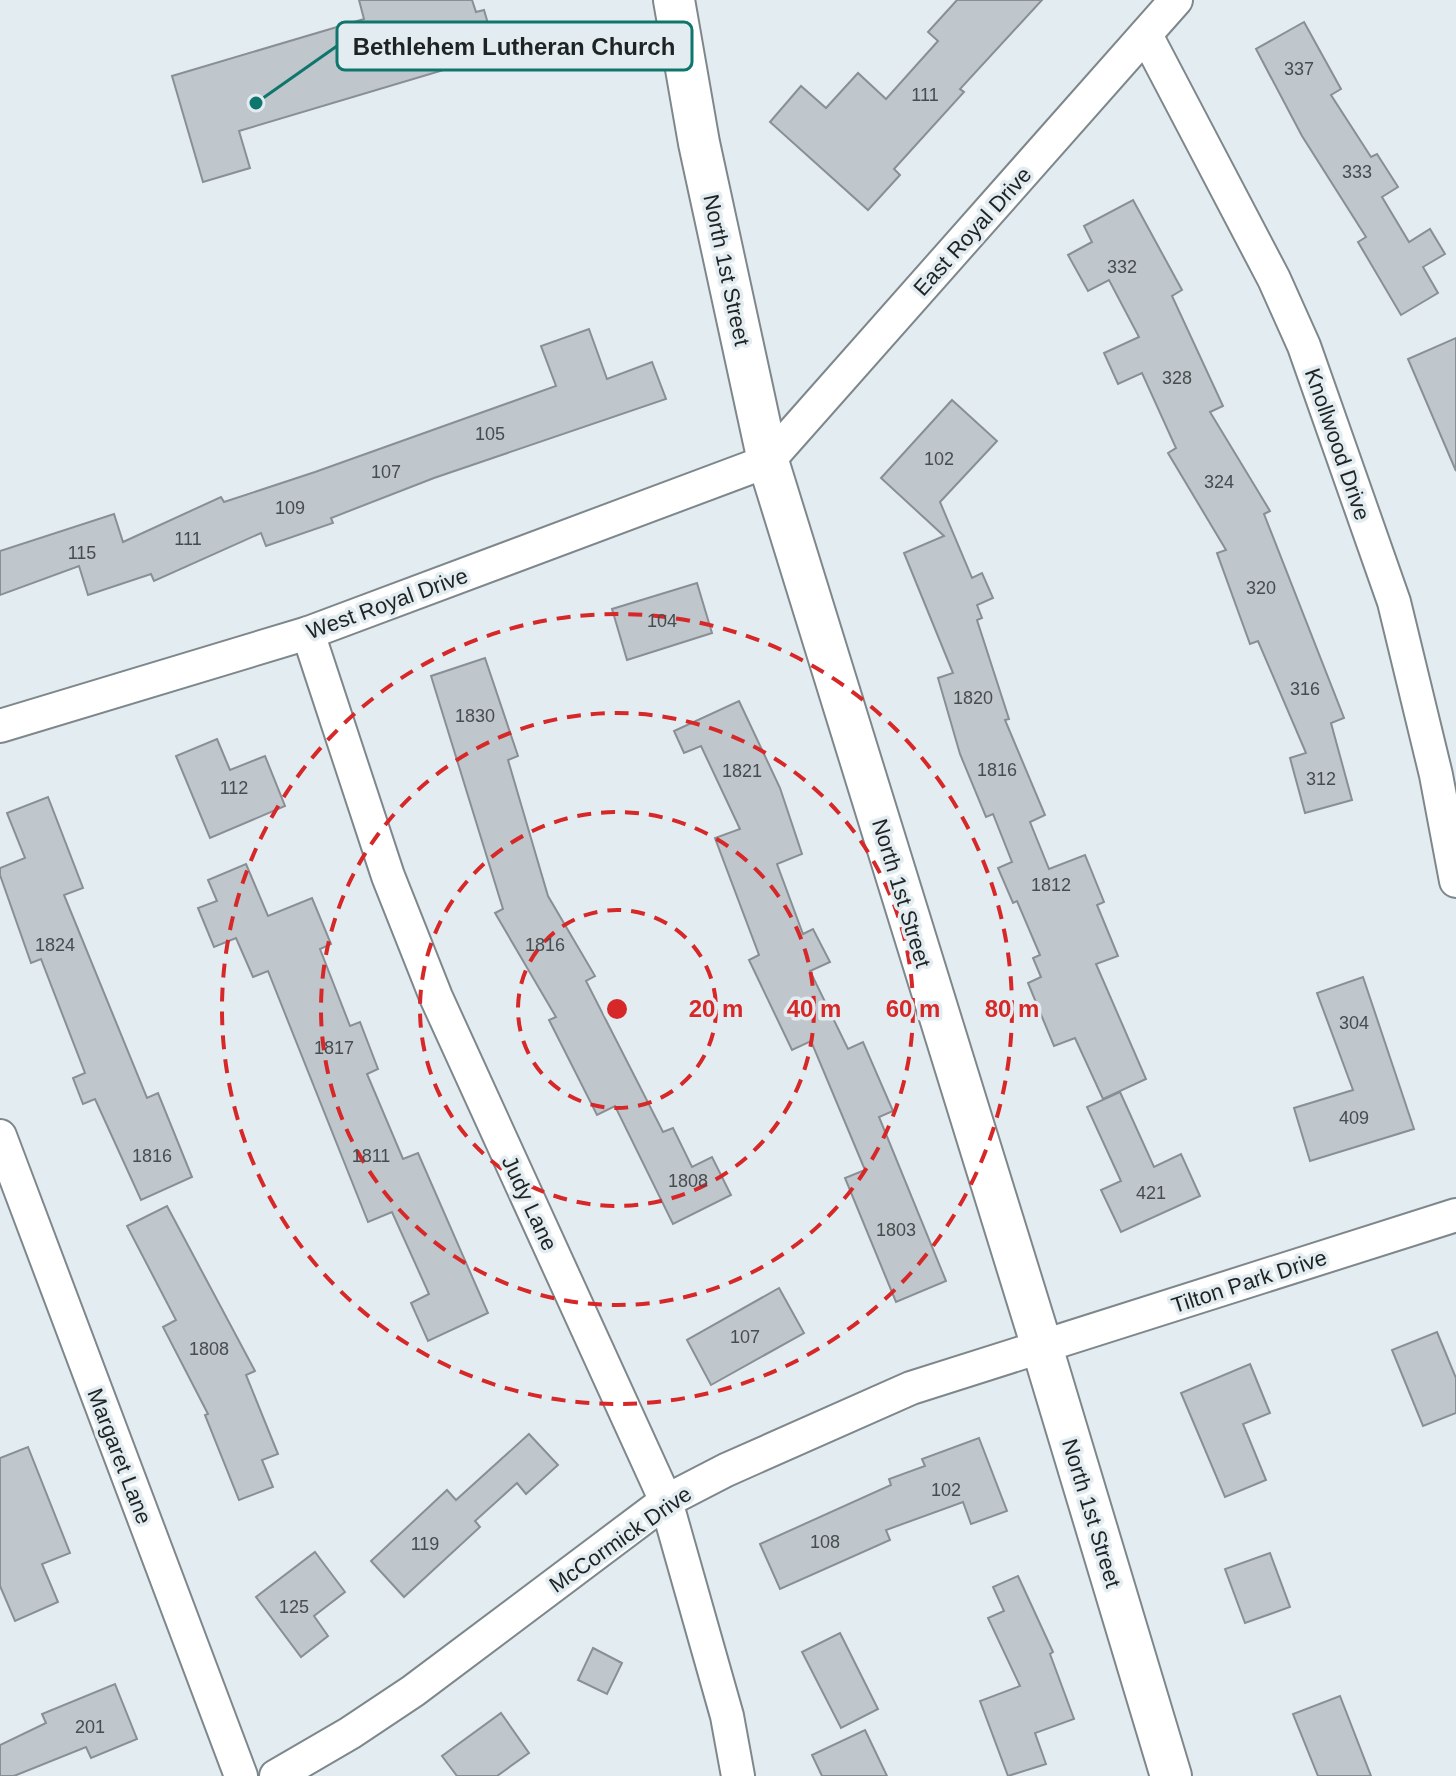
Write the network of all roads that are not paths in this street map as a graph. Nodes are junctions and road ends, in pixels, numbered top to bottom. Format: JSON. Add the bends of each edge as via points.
{"nodes":[{"id":1,"x":674,"y":0,"type":"edge"},
{"id":2,"x":1176,"y":0,"type":"edge"},
{"id":3,"x":1146,"y":35,"type":"junction"},
{"id":4,"x":768,"y":461,"type":"junction"},
{"id":5,"x":308,"y":633,"type":"junction"},
{"id":6,"x":0,"y":726,"type":"edge"},
{"id":7,"x":1456,"y":881,"type":"edge"},
{"id":8,"x":0,"y":1136,"type":"edge"},
{"id":9,"x":1456,"y":1215,"type":"edge"},
{"id":10,"x":1042,"y":1347,"type":"junction"},
{"id":11,"x":666,"y":1501,"type":"junction"},
{"id":12,"x":241,"y":1776,"type":"edge"},
{"id":13,"x":276,"y":1776,"type":"edge"},
{"id":14,"x":738,"y":1776,"type":"edge"},
{"id":15,"x":1171,"y":1776,"type":"edge"}],
"edges":[{"from":1,"to":4,"type":"street","name":"North 1st Street","via":[[699,143]]},
{"from":2,"to":3,"type":"street","name":"East Royal Drive"},
{"from":3,"to":4,"type":"street","name":"East Royal Drive"},
{"from":3,"to":7,"type":"street","name":"Knollwood Drive","via":[[1268,265],[1304,346],[1394,602]]},
{"from":4,"to":5,"type":"street","name":"West Royal Drive"},
{"from":4,"to":10,"type":"street","name":"North 1st Street"},
{"from":5,"to":6,"type":"street","name":"West Royal Drive"},
{"from":5,"to":11,"type":"street","name":"Judy Lane","via":[[388,876],[436,997]]},
{"from":8,"to":12,"type":"street","name":"Margaret Lane"},
{"from":9,"to":10,"type":"street","name":"Tilton Park Drive"},
{"from":10,"to":11,"type":"street","name":"McCormick Drive","via":[[911,1388]]},
{"from":10,"to":15,"type":"street","name":"North 1st Street"},
{"from":11,"to":13,"type":"street","name":"McCormick Drive","via":[[413,1691]]},
{"from":11,"to":14,"type":"street","name":"Judy Lane","via":[[727,1716]]}]}
